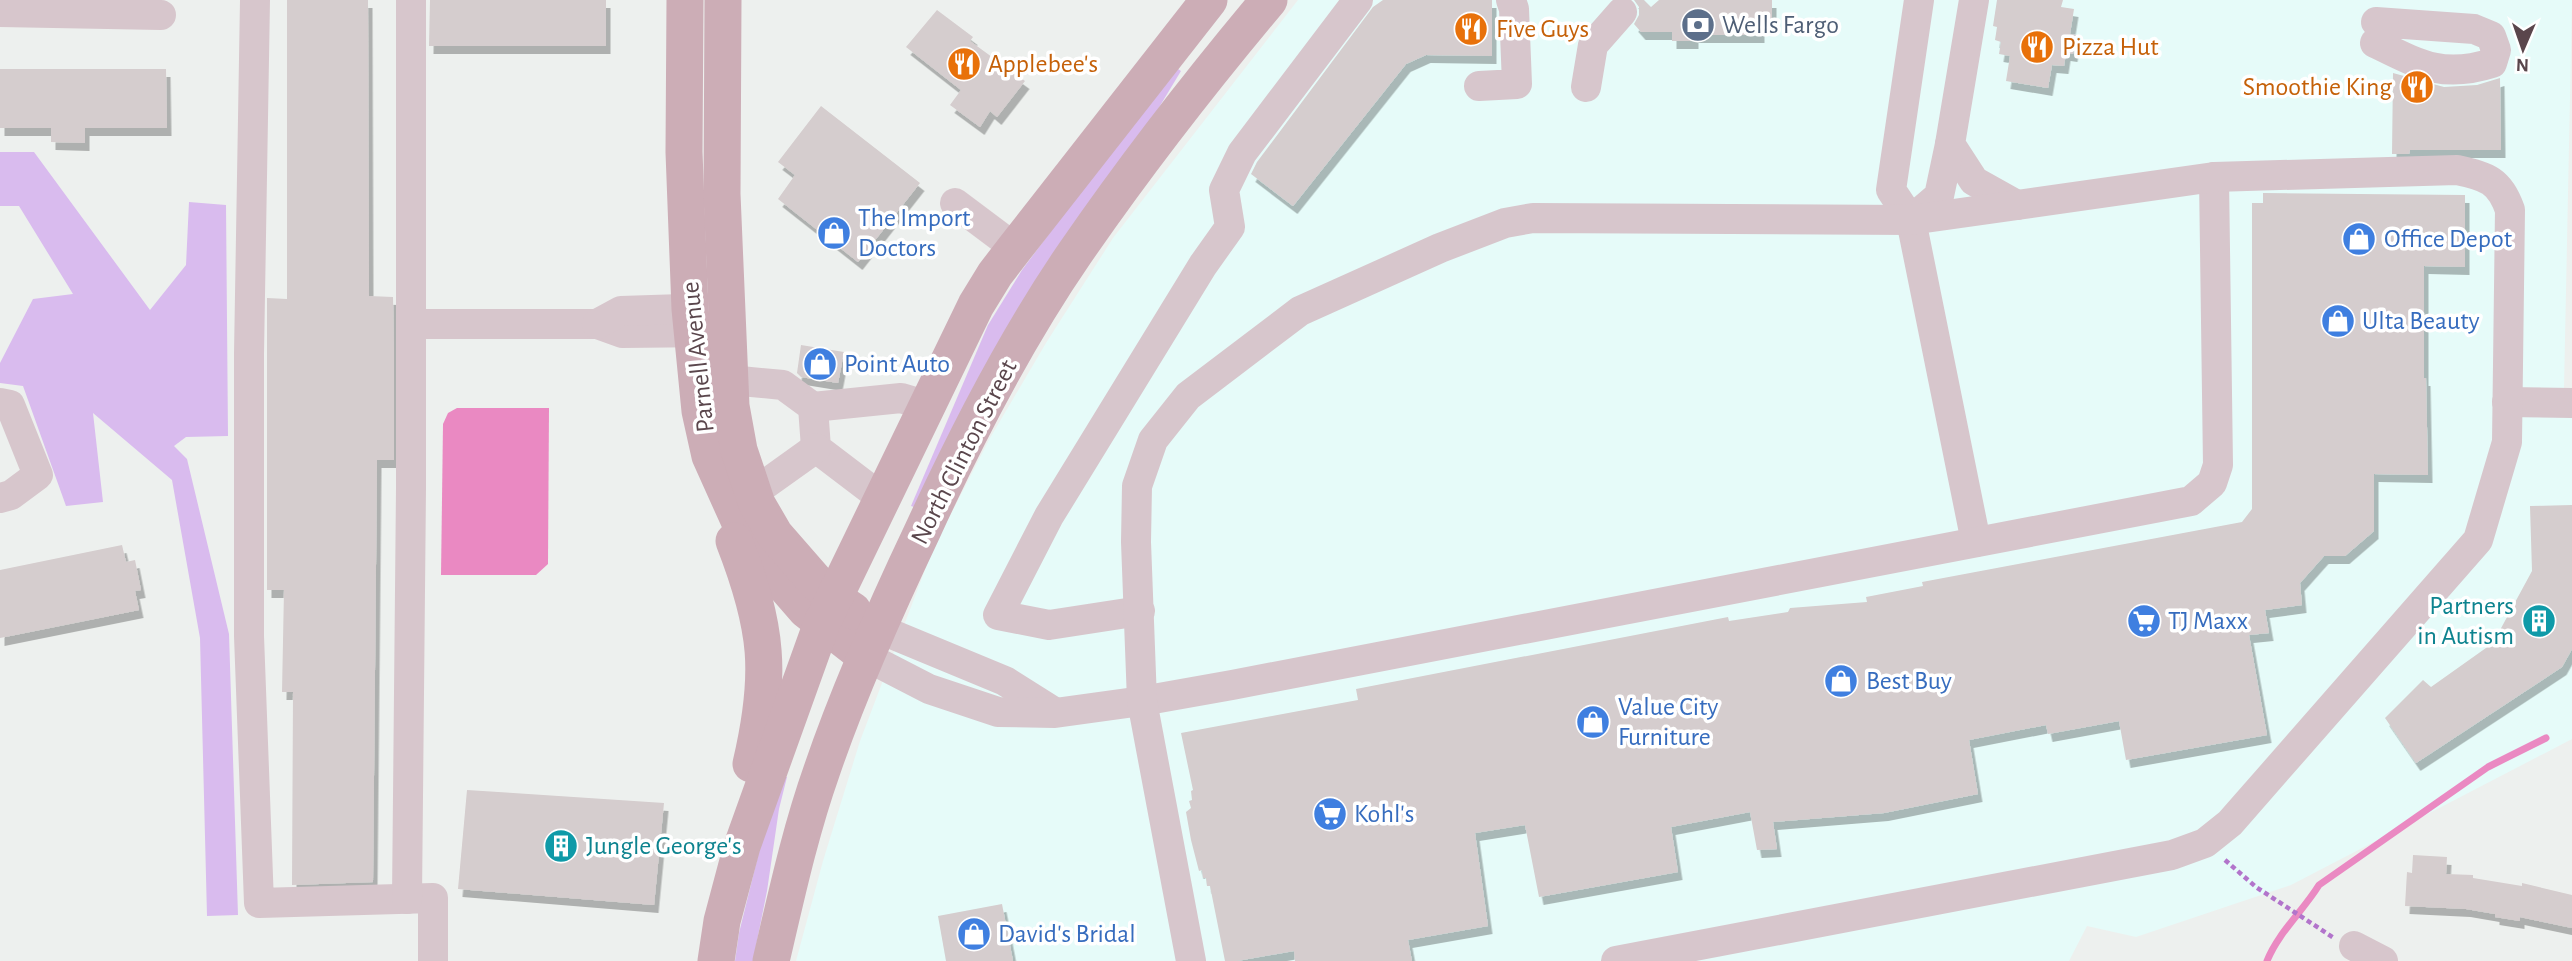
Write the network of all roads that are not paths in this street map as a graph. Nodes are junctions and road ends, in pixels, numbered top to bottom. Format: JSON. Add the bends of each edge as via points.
{"nodes":[{"id":1,"x":255,"y":0,"type":"edge"},
{"id":2,"x":411,"y":0,"type":"edge"},
{"id":3,"x":685,"y":0,"type":"edge"},
{"id":4,"x":723,"y":0,"type":"edge"},
{"id":5,"x":1209,"y":0,"type":"edge"},
{"id":6,"x":1269,"y":0,"type":"edge"},
{"id":7,"x":1358,"y":0,"type":"edge"},
{"id":8,"x":1511,"y":0,"type":"edge"},
{"id":9,"x":1919,"y":0,"type":"edge"},
{"id":10,"x":1974,"y":0,"type":"edge"},
{"id":11,"x":0,"y":12,"type":"edge"},
{"id":12,"x":1622,"y":12,"type":"dead end"},
{"id":13,"x":161,"y":15,"type":"dead end"},
{"id":14,"x":1479,"y":86,"type":"dead end"},
{"id":15,"x":1586,"y":87,"type":"dead end"},
{"id":16,"x":1950,"y":144,"type":"junction"},
{"id":17,"x":2214,"y":177,"type":"junction"},
{"id":18,"x":955,"y":203,"type":"dead end"},
{"id":19,"x":2017,"y":205,"type":"junction"},
{"id":20,"x":1911,"y":220,"type":"junction"},
{"id":21,"x":1015,"y":248,"type":"junction"},
{"id":22,"x":727,"y":320,"type":"junction"},
{"id":23,"x":691,"y":321,"type":"junction"},
{"id":24,"x":412,"y":324,"type":"junction"},
{"id":25,"x":730,"y":380,"type":"junction"},
{"id":26,"x":2507,"y":402,"type":"junction"},
{"id":27,"x":0,"y":403,"type":"edge"},
{"id":28,"x":2572,"y":403,"type":"edge"},
{"id":29,"x":928,"y":406,"type":"junction"},
{"id":30,"x":813,"y":407,"type":"junction"},
{"id":31,"x":816,"y":448,"type":"junction"},
{"id":32,"x":710,"y":456,"type":"junction"},
{"id":33,"x":753,"y":493,"type":"junction"},
{"id":34,"x":0,"y":498,"type":"edge"},
{"id":35,"x":883,"y":499,"type":"junction"},
{"id":36,"x":1976,"y":542,"type":"junction"},
{"id":37,"x":828,"y":611,"type":"junction"},
{"id":38,"x":1140,"y":611,"type":"junction"},
{"id":39,"x":871,"y":642,"type":"junction"},
{"id":40,"x":1142,"y":701,"type":"junction"},
{"id":41,"x":742,"y":846,"type":"junction"},
{"id":42,"x":407,"y":899,"type":"junction"},
{"id":43,"x":2354,"y":946,"type":"dead end"},
{"id":44,"x":1626,"y":960,"type":"edge"},
{"id":45,"x":433,"y":961,"type":"edge"},
{"id":46,"x":716,"y":961,"type":"edge"},
{"id":47,"x":771,"y":961,"type":"edge"},
{"id":48,"x":1191,"y":961,"type":"edge"},
{"id":49,"x":2382,"y":961,"type":"edge"}],
"edges":[{"from":1,"to":42,"type":"street","via":[[249,636],[259,903]]},
{"from":2,"to":24,"type":"street"},
{"from":3,"to":23,"type":"main road","name":"Parnell Avenue","via":[[684,152]]},
{"from":4,"to":22,"type":"main road","name":"Parnell Avenue"},
{"from":5,"to":21,"type":"main road","name":"North Clinton Street"},
{"from":6,"to":39,"type":"main road","name":"North Clinton Street","via":[[1121,190],[1041,306],[947,475]]},
{"from":7,"to":38,"type":"street","via":[[1242,153],[1224,190],[1230,227],[1049,516],[998,615],[1049,625]]},
{"from":8,"to":14,"type":"street","via":[[1517,84]]},
{"from":9,"to":20,"type":"street","via":[[1891,190]]},
{"from":10,"to":16,"type":"street"},
{"from":11,"to":13,"type":"street"},
{"from":12,"to":15,"type":"street","via":[[1593,44]]},
{"from":16,"to":19,"type":"street","via":[[1974,181]]},
{"from":16,"to":20,"type":"street","via":[[1940,196]]},
{"from":17,"to":19,"type":"street"},
{"from":17,"to":26,"type":"street","via":[[2457,170],[2482,175],[2503,191],[2510,210]]},
{"from":17,"to":36,"type":"street","via":[[2218,465],[2212,484],[2191,501]]},
{"from":18,"to":21,"type":"street"},
{"from":19,"to":20,"type":"street"},
{"from":20,"to":36,"type":"street"},
{"from":20,"to":38,"type":"street","via":[[1533,218],[1505,223],[1440,248],[1303,310],[1188,396],[1153,440],[1137,486]]},
{"from":21,"to":29,"type":"main road","name":"North Clinton Street","via":[[976,305]]},
{"from":22,"to":23,"type":"street"},
{"from":22,"to":25,"type":"main road","name":"Parnell Avenue"},
{"from":23,"to":24,"type":"street","via":[[621,311],[597,324]]},
{"from":23,"to":32,"type":"main road","name":"Parnell Avenue","via":[[699,411]]},
{"from":24,"to":42,"type":"street"},
{"from":25,"to":30,"type":"street","via":[[783,385]]},
{"from":25,"to":33,"type":"main road","name":"Parnell Avenue","via":[[739,450]]},
{"from":26,"to":28,"type":"street"},
{"from":26,"to":44,"type":"street","via":[[2507,442],[2478,540],[2230,822],[2205,843],[2172,855]]},
{"from":27,"to":34,"type":"street","via":[[10,405],[38,475]]},
{"from":29,"to":30,"type":"street","via":[[901,398]]},
{"from":29,"to":35,"type":"main road","name":"North Clinton Street"},
{"from":30,"to":31,"type":"street"},
{"from":31,"to":33,"type":"street"},
{"from":31,"to":35,"type":"street"},
{"from":32,"to":37,"type":"main road","name":"Parnell Avenue","via":[[761,558],[806,610]]},
{"from":32,"to":41,"type":"main road","via":[[718,502],[751,585],[762,629],[761,721],[748,778]]},
{"from":33,"to":37,"type":"main road","name":"Parnell Avenue","via":[[775,535],[810,576]]},
{"from":35,"to":37,"type":"main road","name":"North Clinton Street"},
{"from":36,"to":40,"type":"street"},
{"from":37,"to":39,"type":"main road","name":"Parnell Avenue"},
{"from":37,"to":41,"type":"main road","name":"North Clinton Street"},
{"from":38,"to":40,"type":"street"},
{"from":39,"to":40,"type":"street","via":[[929,689],[998,712],[1055,713]]},
{"from":39,"to":47,"type":"main road","name":"North Clinton Street","via":[[821,770]]},
{"from":40,"to":48,"type":"street"},
{"from":41,"to":46,"type":"main road","name":"North Clinton Street"},
{"from":42,"to":45,"type":"street","via":[[433,898]]},
{"from":43,"to":49,"type":"street"}]}
